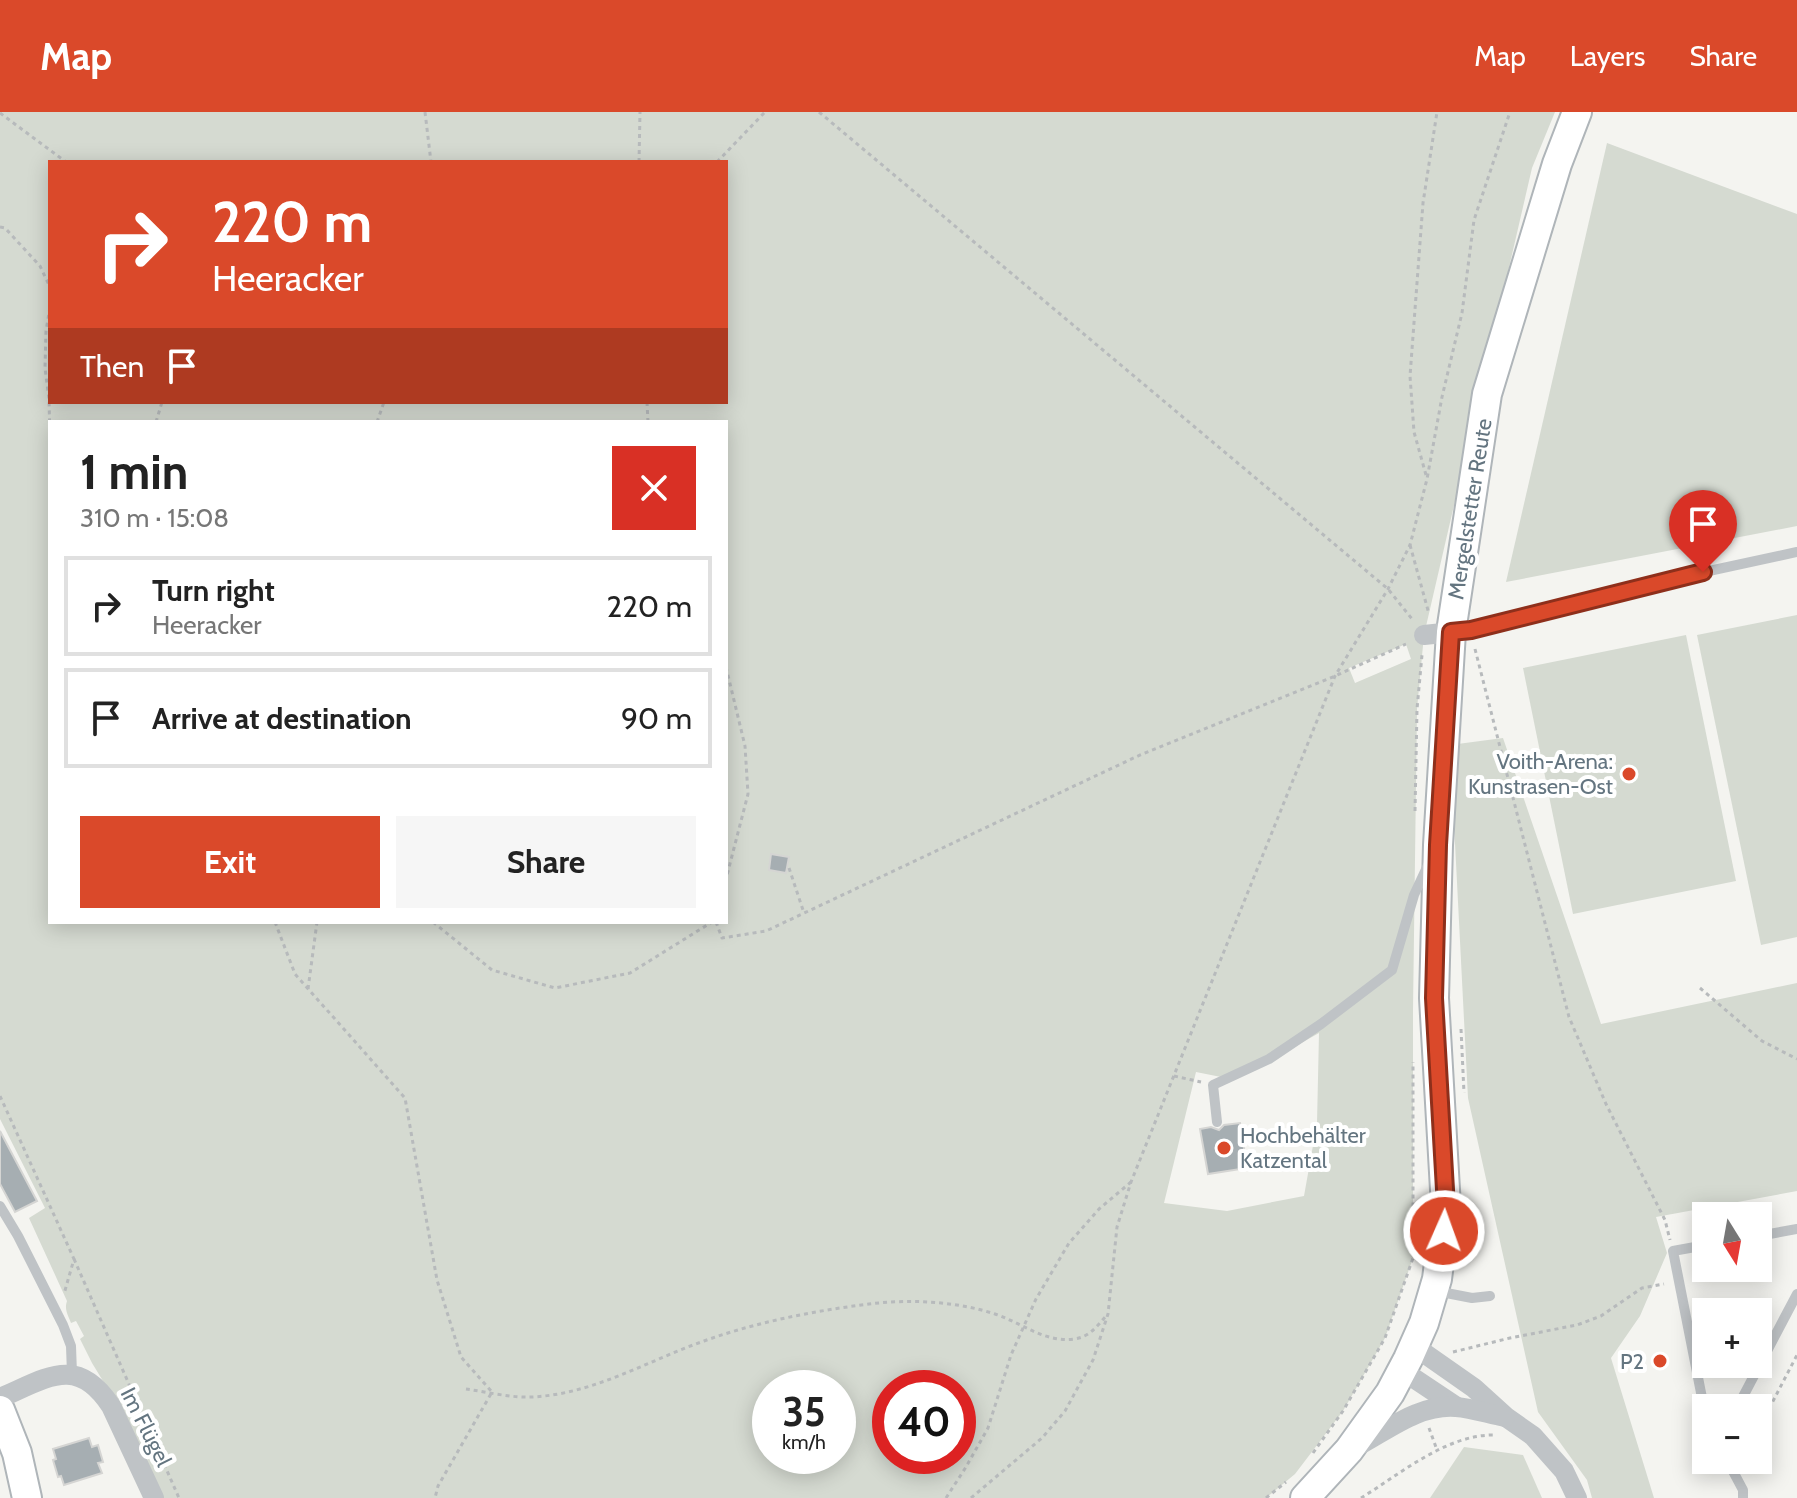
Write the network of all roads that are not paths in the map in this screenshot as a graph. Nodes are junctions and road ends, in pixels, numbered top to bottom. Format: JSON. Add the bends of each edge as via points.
{"nodes":[{"id":1,"x":1577,"y":112,"type":"edge"},
{"id":2,"x":1797,"y":552,"type":"edge"},
{"id":3,"x":1449,"y":632,"type":"junction"},
{"id":4,"x":1438,"y":845,"type":"junction"},
{"id":5,"x":1217,"y":1122,"type":"dead end"},
{"id":6,"x":0,"y":1206,"type":"edge"},
{"id":7,"x":1797,"y":1229,"type":"edge"},
{"id":8,"x":1772,"y":1233,"type":"edge"},
{"id":9,"x":1692,"y":1248,"type":"edge"},
{"id":10,"x":1434,"y":1291,"type":"junction"},
{"id":11,"x":1797,"y":1294,"type":"edge"},
{"id":12,"x":1490,"y":1296,"type":"dead end"},
{"id":13,"x":1408,"y":1358,"type":"junction"},
{"id":14,"x":72,"y":1374,"type":"junction"},
{"id":15,"x":1701,"y":1394,"type":"edge"},
{"id":16,"x":1744,"y":1394,"type":"edge"},
{"id":17,"x":0,"y":1398,"type":"edge"},
{"id":18,"x":1457,"y":1407,"type":"junction"},
{"id":19,"x":0,"y":1410,"type":"edge"},
{"id":20,"x":1501,"y":1426,"type":"junction"},
{"id":21,"x":1349,"y":1450,"type":"junction"},
{"id":22,"x":1734,"y":1474,"type":"edge"},
{"id":23,"x":1295,"y":1490,"type":"edge"},
{"id":24,"x":27,"y":1498,"type":"edge"},
{"id":25,"x":154,"y":1498,"type":"edge"},
{"id":26,"x":1577,"y":1498,"type":"edge"},
{"id":27,"x":1743,"y":1498,"type":"edge"}],
"edges":[{"from":1,"to":3,"type":"street","name":"Mergelstetter Reute","via":[[1487,394]]},
{"from":2,"to":3,"type":"lane"},
{"from":3,"to":4,"type":"street","name":"Mergelstetter Reute"},
{"from":4,"to":5,"type":"lane","via":[[1414,895],[1392,970],[1269,1059],[1213,1085]]},
{"from":4,"to":10,"type":"street","name":"Mergelstetter Reute","via":[[1434,998],[1446,1207]]},
{"from":6,"to":14,"type":"lane","via":[[71,1346]]},
{"from":7,"to":8,"type":"lane"},
{"from":9,"to":15,"type":"lane","via":[[1673,1251]]},
{"from":10,"to":12,"type":"lane"},
{"from":10,"to":13,"type":"street","name":"Mergelstetter Reute"},
{"from":11,"to":16,"type":"lane"},
{"from":13,"to":18,"type":"street"},
{"from":13,"to":20,"type":"street","via":[[1483,1395]]},
{"from":13,"to":21,"type":"street","name":"Mergelstetter Reute"},
{"from":14,"to":17,"type":"street"},
{"from":14,"to":25,"type":"street","name":"Im Flügel","via":[[94,1384],[111,1406]]},
{"from":18,"to":20,"type":"street"},
{"from":18,"to":21,"type":"street","via":[[1416,1413]]},
{"from":19,"to":24,"type":"street"},
{"from":20,"to":26,"type":"street","via":[[1533,1436],[1564,1471]]},
{"from":21,"to":23,"type":"street","name":"Mergelstetter Reute"},
{"from":22,"to":27,"type":"lane"}]}
